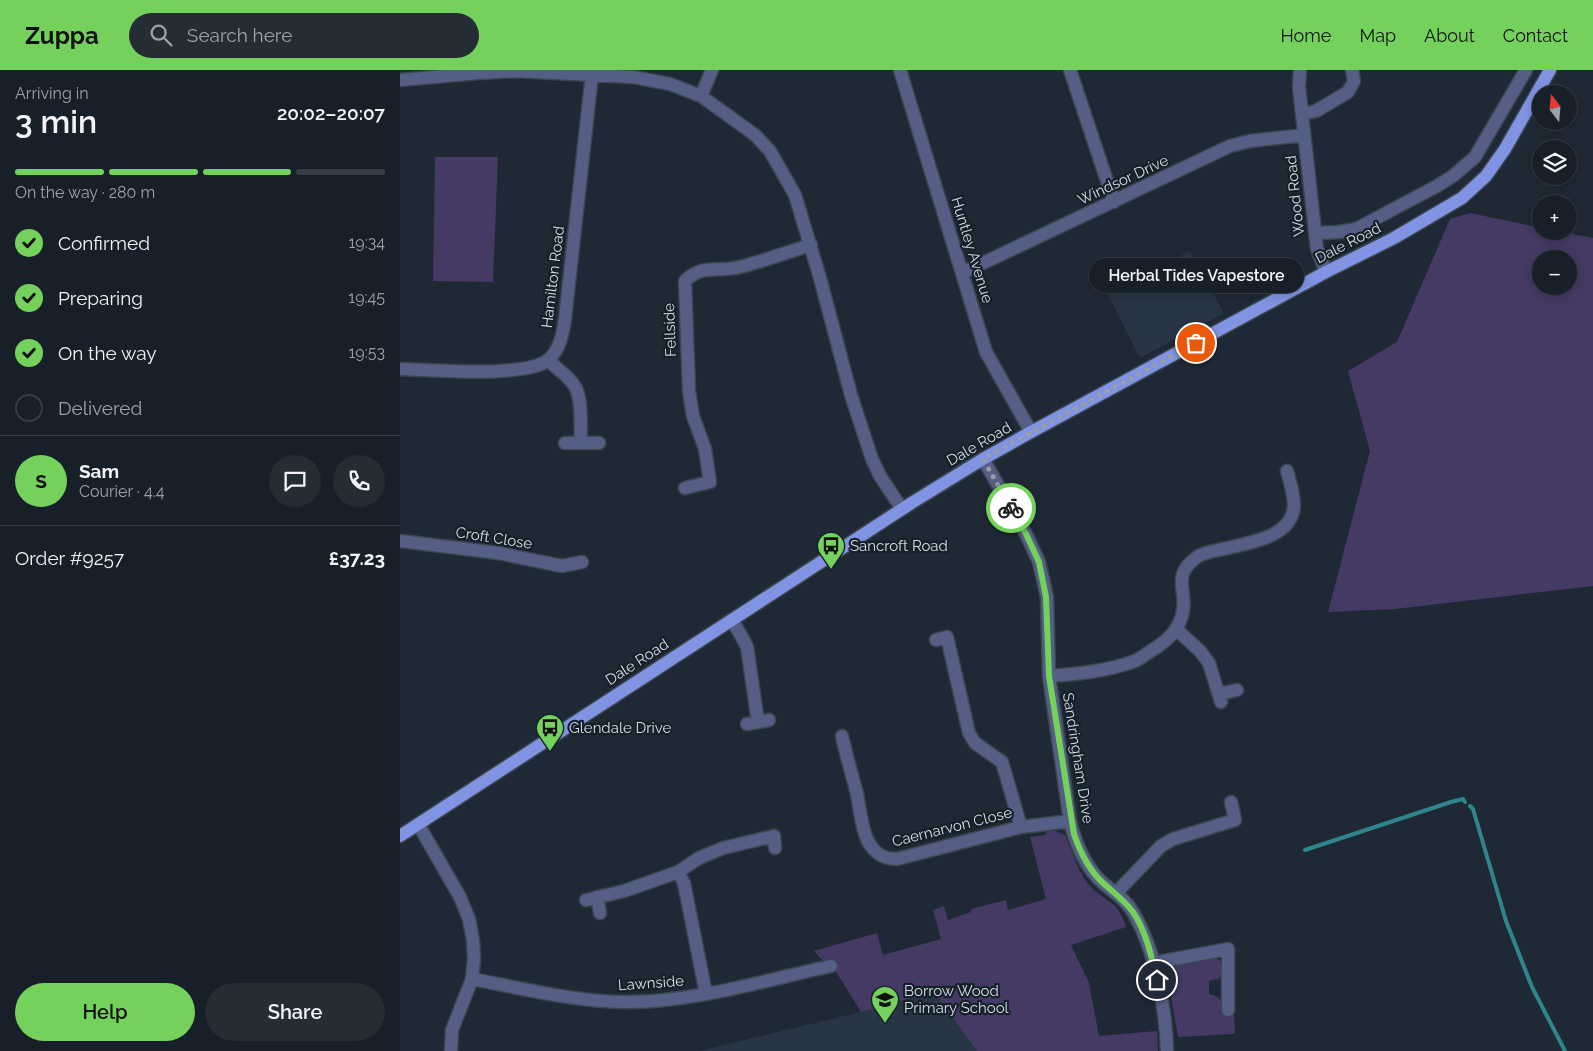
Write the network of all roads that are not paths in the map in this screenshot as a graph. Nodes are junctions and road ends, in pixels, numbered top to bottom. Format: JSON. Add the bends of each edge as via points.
{"nodes":[{"id":1,"x":712,"y":70,"type":"edge"},
{"id":2,"x":900,"y":70,"type":"edge"},
{"id":3,"x":1070,"y":70,"type":"edge"},
{"id":4,"x":1300,"y":70,"type":"edge"},
{"id":5,"x":1352,"y":70,"type":"edge"},
{"id":6,"x":1526,"y":70,"type":"edge"},
{"id":7,"x":1550,"y":70,"type":"edge"},
{"id":8,"x":592,"y":74,"type":"junction"},
{"id":9,"x":400,"y":80,"type":"edge"},
{"id":10,"x":701,"y":96,"type":"junction"},
{"id":11,"x":1302,"y":114,"type":"junction"},
{"id":12,"x":1304,"y":135,"type":"junction"},
{"id":13,"x":1114,"y":202,"type":"junction"},
{"id":14,"x":1315,"y":233,"type":"junction"},
{"id":15,"x":811,"y":245,"type":"junction"},
{"id":16,"x":1326,"y":272,"type":"junction"},
{"id":17,"x":962,"y":273,"type":"junction"},
{"id":18,"x":548,"y":360,"type":"junction"},
{"id":19,"x":400,"y":369,"type":"edge"},
{"id":20,"x":1031,"y":432,"type":"junction"},
{"id":21,"x":565,"y":443,"type":"dead end"},
{"id":22,"x":581,"y":443,"type":"junction"},
{"id":23,"x":599,"y":443,"type":"dead end"},
{"id":24,"x":983,"y":459,"type":"junction"},
{"id":25,"x":1288,"y":471,"type":"dead end"},
{"id":26,"x":685,"y":488,"type":"dead end"},
{"id":27,"x":902,"y":509,"type":"junction"},
{"id":28,"x":400,"y":541,"type":"edge"},
{"id":29,"x":582,"y":562,"type":"dead end"},
{"id":30,"x":732,"y":620,"type":"junction"},
{"id":31,"x":1176,"y":629,"type":"junction"},
{"id":32,"x":942,"y":639,"type":"dead end"},
{"id":33,"x":1049,"y":676,"type":"junction"},
{"id":34,"x":1237,"y":690,"type":"dead end"},
{"id":35,"x":758,"y":722,"type":"dead end"},
{"id":36,"x":842,"y":736,"type":"dead end"},
{"id":37,"x":1231,"y":802,"type":"dead end"},
{"id":38,"x":1070,"y":821,"type":"junction"},
{"id":39,"x":418,"y":824,"type":"junction"},
{"id":40,"x":1021,"y":827,"type":"junction"},
{"id":41,"x":400,"y":836,"type":"edge"},
{"id":42,"x":775,"y":848,"type":"dead end"},
{"id":43,"x":678,"y":872,"type":"junction"},
{"id":44,"x":1116,"y":893,"type":"junction"},
{"id":45,"x":600,"y":913,"type":"dead end"},
{"id":46,"x":1153,"y":962,"type":"junction"},
{"id":47,"x":831,"y":966,"type":"dead end"},
{"id":48,"x":472,"y":979,"type":"junction"},
{"id":49,"x":706,"y":994,"type":"junction"},
{"id":50,"x":1228,"y":1010,"type":"dead end"},
{"id":51,"x":451,"y":1051,"type":"edge"},
{"id":52,"x":1167,"y":1051,"type":"edge"}],
"edges":[{"from":1,"to":10,"type":"street"},
{"from":2,"to":17,"type":"street","name":"Huntley Avenue"},
{"from":3,"to":13,"type":"street"},
{"from":4,"to":11,"type":"street","name":"Wood Road"},
{"from":5,"to":11,"type":"street","via":[[1354,81],[1348,92],[1316,111]]},
{"from":6,"to":14,"type":"street","name":"Dale Road","via":[[1475,157],[1453,176],[1356,229]]},
{"from":7,"to":16,"type":"main road","name":"Dale Road","via":[[1506,149],[1486,176],[1462,198],[1394,238]]},
{"from":8,"to":9,"type":"street","via":[[516,71]]},
{"from":8,"to":10,"type":"street","via":[[670,84]]},
{"from":8,"to":18,"type":"street","name":"Hamilton Road","via":[[565,318],[560,344]]},
{"from":10,"to":15,"type":"street","via":[[755,135],[770,151],[794,195]]},
{"from":11,"to":12,"type":"street","name":"Wood Road"},
{"from":12,"to":13,"type":"street","name":"Windsor Drive","via":[[1230,146]]},
{"from":12,"to":14,"type":"street","name":"Wood Road"},
{"from":13,"to":17,"type":"street","name":"Windsor Drive"},
{"from":14,"to":16,"type":"street","name":"Wood Road","via":[[1318,254]]},
{"from":15,"to":26,"type":"street","name":"Fellside","via":[[738,268],[693,273],[685,281],[689,390],[710,482]]},
{"from":15,"to":27,"type":"street","via":[[851,395],[872,459]]},
{"from":16,"to":20,"type":"main road","name":"Dale Road"},
{"from":17,"to":20,"type":"street","name":"Huntley Avenue","via":[[986,352]]},
{"from":18,"to":19,"type":"street","via":[[534,367],[503,371]]},
{"from":18,"to":22,"type":"street","via":[[577,390]]},
{"from":20,"to":24,"type":"main road","name":"Dale Road"},
{"from":21,"to":22,"type":"street"},
{"from":22,"to":23,"type":"street"},
{"from":24,"to":27,"type":"main road","name":"Dale Road"},
{"from":24,"to":33,"type":"street","name":"Sandringham Drive","via":[[1039,562],[1046,597]]},
{"from":25,"to":31,"type":"street","via":[[1294,504],[1286,524],[1277,534],[1199,555],[1187,566],[1180,582],[1183,611]]},
{"from":27,"to":30,"type":"main road","name":"Dale Road"},
{"from":28,"to":29,"type":"street","name":"Croft Close","via":[[498,553],[562,566]]},
{"from":30,"to":35,"type":"street","via":[[744,639]]},
{"from":30,"to":39,"type":"main road","name":"Dale Road"},
{"from":31,"to":33,"type":"street","via":[[1169,638],[1136,661],[1089,673]]},
{"from":31,"to":34,"type":"street","via":[[1209,663],[1221,698]]},
{"from":32,"to":40,"type":"street","via":[[969,733],[975,743],[1002,762]]},
{"from":33,"to":38,"type":"street","name":"Sandringham Drive"},
{"from":36,"to":40,"type":"street","name":"Caernarvon Close","via":[[866,838],[880,856],[897,860]]},
{"from":37,"to":44,"type":"street","via":[[1235,820],[1173,839],[1161,846]]},
{"from":38,"to":40,"type":"street","name":"Caernarvon Close"},
{"from":38,"to":44,"type":"street","name":"Sandringham Drive","via":[[1076,842],[1088,864]]},
{"from":39,"to":41,"type":"main road","name":"Dale Road"},
{"from":39,"to":48,"type":"street","via":[[469,919],[474,945]]},
{"from":42,"to":43,"type":"street","via":[[774,836],[723,848]]},
{"from":43,"to":45,"type":"street","via":[[591,899]]},
{"from":43,"to":49,"type":"street","via":[[684,883]]},
{"from":44,"to":46,"type":"street","name":"Sandringham Drive","via":[[1134,914]]},
{"from":46,"to":50,"type":"street","via":[[1228,949]]},
{"from":46,"to":52,"type":"street","name":"Sandringham Drive","via":[[1162,998]]},
{"from":47,"to":49,"type":"street","name":"Lawnside"},
{"from":48,"to":49,"type":"street","name":"Lawnside","via":[[613,1002]]},
{"from":48,"to":51,"type":"street","via":[[452,1030]]}]}
